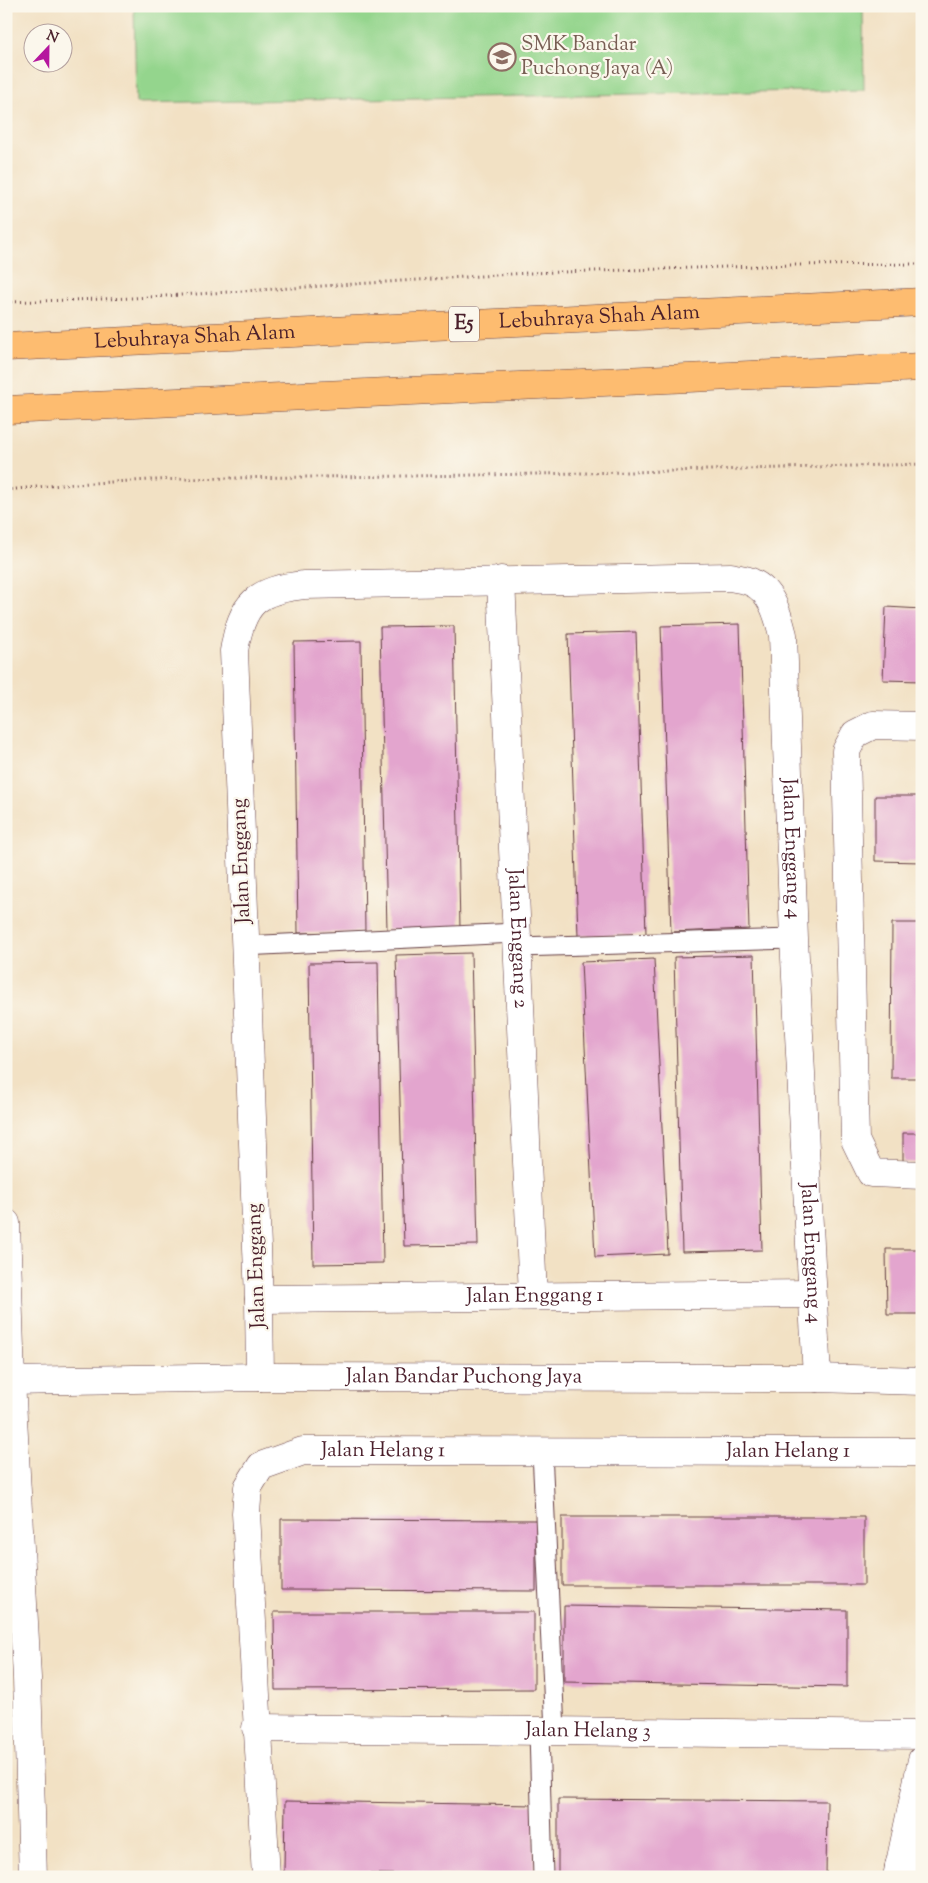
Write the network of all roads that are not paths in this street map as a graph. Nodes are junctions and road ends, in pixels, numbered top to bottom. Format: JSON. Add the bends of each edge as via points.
{"nodes":[{"id":1,"x":922,"y":302,"type":"edge"},
{"id":2,"x":6,"y":347,"type":"edge"},
{"id":3,"x":922,"y":367,"type":"edge"},
{"id":4,"x":6,"y":410,"type":"edge"},
{"id":5,"x":501,"y":580,"type":"junction"},
{"id":6,"x":922,"y":726,"type":"edge"},
{"id":7,"x":794,"y":939,"type":"junction"},
{"id":8,"x":517,"y":940,"type":"junction"},
{"id":9,"x":245,"y":946,"type":"junction"},
{"id":10,"x":922,"y":1175,"type":"edge"},
{"id":11,"x":6,"y":1223,"type":"edge"},
{"id":12,"x":812,"y":1294,"type":"junction"},
{"id":13,"x":533,"y":1296,"type":"junction"},
{"id":14,"x":259,"y":1299,"type":"junction"},
{"id":15,"x":260,"y":1377,"type":"junction"},
{"id":16,"x":817,"y":1378,"type":"junction"},
{"id":17,"x":8,"y":1381,"type":"edge"},
{"id":18,"x":922,"y":1381,"type":"edge"},
{"id":19,"x":10,"y":1451,"type":"edge"},
{"id":20,"x":542,"y":1451,"type":"junction"},
{"id":21,"x":922,"y":1452,"type":"edge"},
{"id":22,"x":16,"y":1678,"type":"edge"},
{"id":23,"x":256,"y":1728,"type":"junction"},
{"id":24,"x":547,"y":1731,"type":"junction"},
{"id":25,"x":922,"y":1735,"type":"edge"},
{"id":26,"x":922,"y":1760,"type":"edge"},
{"id":27,"x":906,"y":1871,"type":"edge"},
{"id":28,"x":33,"y":1877,"type":"edge"},
{"id":29,"x":266,"y":1877,"type":"edge"},
{"id":30,"x":543,"y":1877,"type":"edge"}],
"edges":[{"from":1,"to":2,"type":"highway","name":"Lebuhraya Shah Alam","number":"E5"},
{"from":3,"to":4,"type":"highway"},
{"from":5,"to":7,"type":"street","name":"Jalan Enggang 4","via":[[732,577],[752,582],[768,595],[778,614],[783,635]]},
{"from":5,"to":8,"type":"street","name":"Jalan Enggang 2"},
{"from":5,"to":9,"type":"street","name":"Jalan Enggang","via":[[281,587],[262,594],[246,610],[234,651]]},
{"from":6,"to":10,"type":"street","via":[[873,725],[855,734],[846,751],[855,1140],[871,1173]]},
{"from":7,"to":8,"type":"lane"},
{"from":7,"to":12,"type":"street","name":"Jalan Enggang 4"},
{"from":8,"to":9,"type":"lane"},
{"from":8,"to":13,"type":"street","name":"Jalan Enggang 2"},
{"from":9,"to":14,"type":"street","name":"Jalan Enggang"},
{"from":11,"to":17,"type":"street"},
{"from":12,"to":13,"type":"street","name":"Jalan Enggang 1"},
{"from":12,"to":16,"type":"street","name":"Jalan Enggang 4"},
{"from":13,"to":14,"type":"street","name":"Jalan Enggang 1"},
{"from":14,"to":15,"type":"street","name":"Jalan Enggang"},
{"from":15,"to":16,"type":"street","name":"Jalan Bandar Puchong Jaya"},
{"from":15,"to":17,"type":"street","name":"Jalan Bandar Puchong Jaya"},
{"from":16,"to":18,"type":"street","name":"Jalan Bandar Puchong Jaya"},
{"from":17,"to":19,"type":"street"},
{"from":19,"to":22,"type":"street"},
{"from":20,"to":21,"type":"street","name":"Jalan Helang 1"},
{"from":20,"to":23,"type":"street","name":"Jalan Helang 1","via":[[303,1451],[261,1466],[248,1487],[246,1513]]},
{"from":20,"to":24,"type":"lane"},
{"from":22,"to":28,"type":"street"},
{"from":23,"to":24,"type":"street","name":"Jalan Helang 3"},
{"from":23,"to":29,"type":"street","name":"Jalan Helang 1"},
{"from":24,"to":25,"type":"street","name":"Jalan Helang 3"},
{"from":24,"to":30,"type":"lane"},
{"from":26,"to":27,"type":"street"}]}
